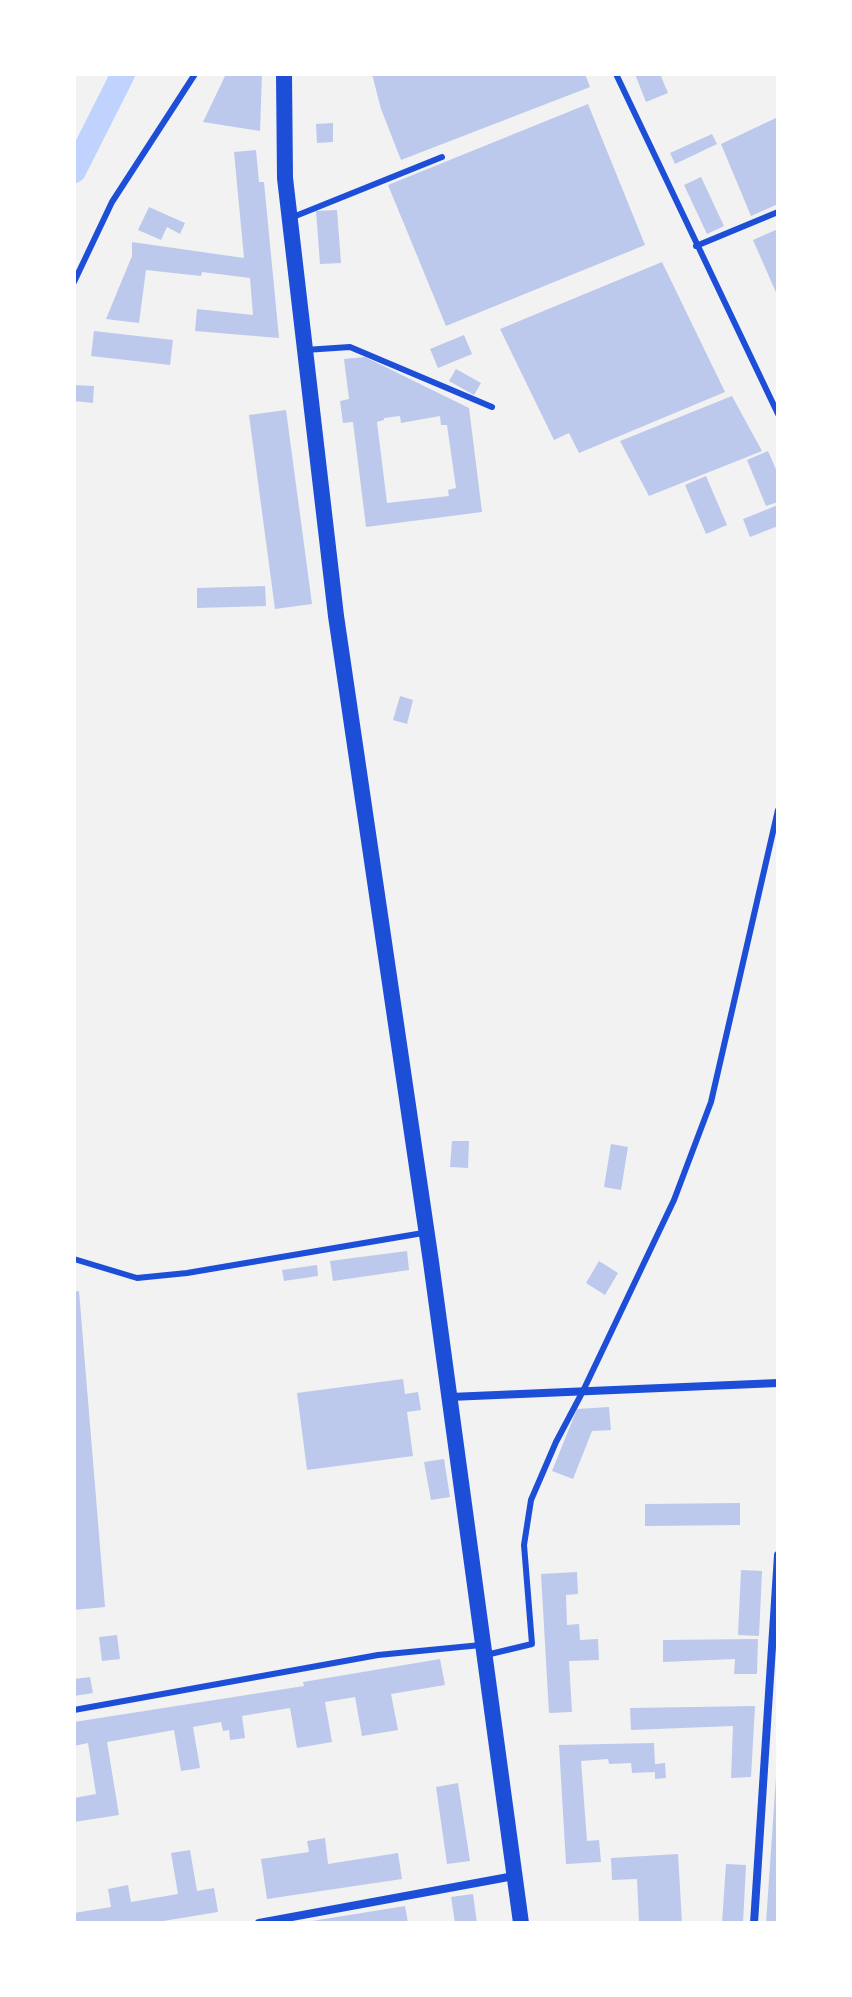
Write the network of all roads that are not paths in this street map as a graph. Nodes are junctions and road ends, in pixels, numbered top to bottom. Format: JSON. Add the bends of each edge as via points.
{"nodes":[{"id":1,"x":195,"y":74,"type":"edge"},
{"id":2,"x":284,"y":74,"type":"edge"},
{"id":3,"x":616,"y":74,"type":"edge"},
{"id":4,"x":442,"y":157,"type":"dead end"},
{"id":5,"x":778,"y":212,"type":"edge"},
{"id":6,"x":290,"y":218,"type":"junction"},
{"id":7,"x":696,"y":246,"type":"junction"},
{"id":8,"x":74,"y":282,"type":"edge"},
{"id":9,"x":305,"y":350,"type":"junction"},
{"id":10,"x":492,"y":407,"type":"dead end"},
{"id":11,"x":778,"y":414,"type":"edge"},
{"id":12,"x":778,"y":810,"type":"edge"},
{"id":13,"x":427,"y":1233,"type":"junction"},
{"id":14,"x":74,"y":1259,"type":"edge"},
{"id":15,"x":778,"y":1383,"type":"edge"},
{"id":16,"x":583,"y":1391,"type":"junction"},
{"id":17,"x":449,"y":1397,"type":"junction"},
{"id":18,"x":778,"y":1555,"type":"edge"},
{"id":19,"x":484,"y":1650,"type":"junction"},
{"id":20,"x":74,"y":1710,"type":"edge"},
{"id":21,"x":514,"y":1876,"type":"junction"},
{"id":22,"x":259,"y":1923,"type":"edge"},
{"id":23,"x":521,"y":1923,"type":"edge"},
{"id":24,"x":754,"y":1923,"type":"edge"}],
"edges":[{"from":1,"to":8,"type":"lane","via":[[112,202]]},
{"from":2,"to":6,"type":"main road"},
{"from":3,"to":7,"type":"lane"},
{"from":4,"to":6,"type":"lane"},
{"from":5,"to":7,"type":"lane"},
{"from":6,"to":9,"type":"main road"},
{"from":7,"to":11,"type":"lane"},
{"from":9,"to":10,"type":"lane","via":[[350,347]]},
{"from":9,"to":13,"type":"main road","via":[[336,616]]},
{"from":12,"to":16,"type":"lane","via":[[711,1102],[674,1200]]},
{"from":13,"to":14,"type":"lane","via":[[137,1278]]},
{"from":13,"to":17,"type":"main road"},
{"from":15,"to":16,"type":"street"},
{"from":16,"to":17,"type":"street"},
{"from":16,"to":19,"type":"lane","via":[[531,1500],[524,1545],[532,1644]]},
{"from":17,"to":19,"type":"main road"},
{"from":18,"to":24,"type":"street"},
{"from":19,"to":20,"type":"lane","via":[[378,1655]]},
{"from":19,"to":21,"type":"main road"},
{"from":21,"to":22,"type":"street"},
{"from":21,"to":23,"type":"main road"}]}
